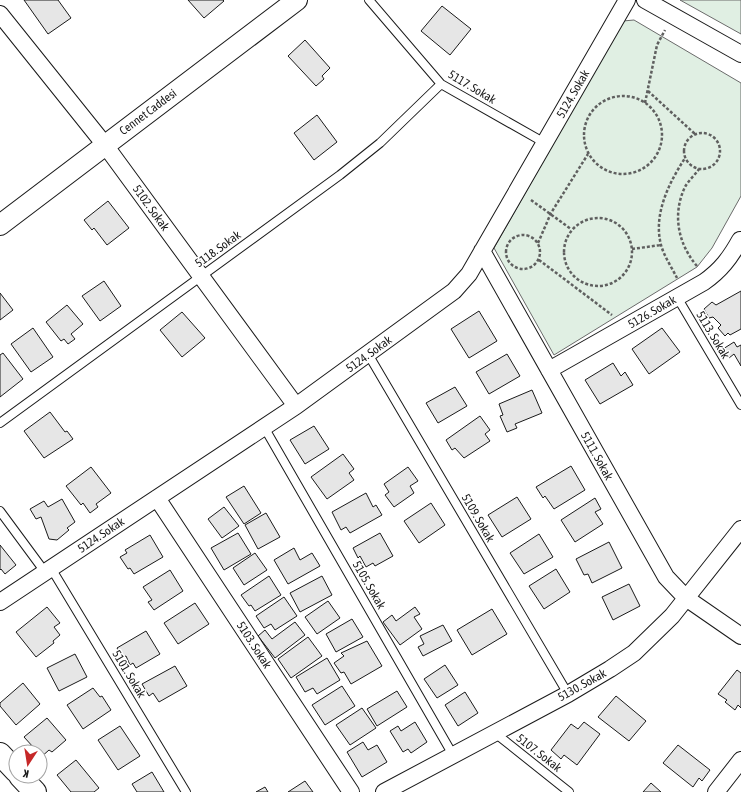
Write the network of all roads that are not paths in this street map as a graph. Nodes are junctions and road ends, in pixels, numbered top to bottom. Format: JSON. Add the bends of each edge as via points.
{"nodes":[{"id":1,"x":297,"y":0,"type":"edge"},
{"id":2,"x":369,"y":0,"type":"edge"},
{"id":3,"x":627,"y":0,"type":"edge"},
{"id":4,"x":645,"y":0,"type":"edge"},
{"id":5,"x":0,"y":14,"type":"edge"},
{"id":6,"x":741,"y":54,"type":"edge"},
{"id":7,"x":441,"y":84,"type":"junction"},
{"id":8,"x":545,"y":142,"type":"junction"},
{"id":9,"x":105,"y":146,"type":"junction"},
{"id":10,"x":0,"y":225,"type":"edge"},
{"id":11,"x":741,"y":239,"type":"edge"},
{"id":12,"x":482,"y":251,"type":"junction"},
{"id":13,"x":201,"y":276,"type":"junction"},
{"id":14,"x":677,"y":298,"type":"junction"},
{"id":15,"x":368,"y":354,"type":"junction"},
{"id":16,"x":549,"y":370,"type":"junction"},
{"id":17,"x":741,"y":405,"type":"edge"},
{"id":18,"x":296,"y":406,"type":"junction"},
{"id":19,"x":0,"y":422,"type":"edge"},
{"id":20,"x":264,"y":427,"type":"junction"},
{"id":21,"x":157,"y":498,"type":"junction"},
{"id":22,"x":0,"y":511,"type":"edge"},
{"id":23,"x":741,"y":528,"type":"edge"},
{"id":24,"x":48,"y":570,"type":"junction"},
{"id":25,"x":686,"y":598,"type":"junction"},
{"id":26,"x":0,"y":602,"type":"edge"},
{"id":27,"x":741,"y":636,"type":"edge"},
{"id":28,"x":568,"y":694,"type":"junction"},
{"id":29,"x":495,"y":733,"type":"junction"},
{"id":30,"x":0,"y":754,"type":"edge"},
{"id":31,"x":452,"y":755,"type":"junction"},
{"id":32,"x":741,"y":760,"type":"edge"},
{"id":33,"x":8,"y":762,"type":"edge"},
{"id":34,"x":28,"y":784,"type":"edge"},
{"id":35,"x":35,"y":792,"type":"edge"},
{"id":36,"x":186,"y":792,"type":"edge"},
{"id":37,"x":350,"y":792,"type":"edge"},
{"id":38,"x":384,"y":792,"type":"edge"},
{"id":39,"x":569,"y":792,"type":"edge"},
{"id":40,"x":716,"y":792,"type":"edge"}],
"edges":[{"from":1,"to":9,"type":"street","name":"Cennet Caddesi"},
{"from":2,"to":7,"type":"lane","name":"5117. Sokak"},
{"from":3,"to":8,"type":"street","name":"5124. Sokak"},
{"from":4,"to":6,"type":"street"},
{"from":5,"to":9,"type":"street","name":"5102. Sokak"},
{"from":7,"to":8,"type":"lane","name":"5117. Sokak"},
{"from":7,"to":13,"type":"lane","name":"5118. Sokak","via":[[380,143]]},
{"from":8,"to":12,"type":"street","name":"5124. Sokak"},
{"from":9,"to":10,"type":"street","name":"Cennet Caddesi"},
{"from":9,"to":13,"type":"street","name":"5102. Sokak"},
{"from":11,"to":14,"type":"street","name":"5126. Sokak","via":[[717,273]]},
{"from":12,"to":15,"type":"street","name":"5124. Sokak","via":[[454,291]]},
{"from":12,"to":16,"type":"street","name":"5111. Sokak"},
{"from":13,"to":18,"type":"street","name":"5102. Sokak"},
{"from":13,"to":19,"type":"lane","name":"5118. Sokak"},
{"from":14,"to":16,"type":"street","name":"5126. Sokak"},
{"from":14,"to":17,"type":"lane","name":"5113. Sokak"},
{"from":15,"to":18,"type":"street","name":"5124. Sokak"},
{"from":15,"to":28,"type":"lane","name":"5109. Sokak"},
{"from":16,"to":25,"type":"street","name":"5111. Sokak","via":[[656,562]]},
{"from":18,"to":20,"type":"street","name":"5124. Sokak"},
{"from":20,"to":21,"type":"street","name":"5124. Sokak"},
{"from":20,"to":31,"type":"lane","name":"5105. Sokak"},
{"from":21,"to":24,"type":"street","name":"5124. Sokak"},
{"from":21,"to":37,"type":"street","name":"5103. Sokak"},
{"from":22,"to":24,"type":"lane","name":"5101. Sokak"},
{"from":23,"to":25,"type":"street","name":"5130. Sokak"},
{"from":24,"to":26,"type":"street","name":"5124. Sokak"},
{"from":24,"to":36,"type":"lane","name":"5101. Sokak"},
{"from":25,"to":27,"type":"street","name":"5111. Sokak"},
{"from":25,"to":28,"type":"street","name":"5130. Sokak","via":[[672,616],[634,653]]},
{"from":28,"to":29,"type":"street","name":"5130. Sokak"},
{"from":29,"to":31,"type":"street","name":"5130. Sokak"},
{"from":29,"to":39,"type":"lane","name":"5107. Sokak"},
{"from":30,"to":33,"type":"main road"},
{"from":31,"to":38,"type":"street","name":"5130. Sokak"},
{"from":32,"to":40,"type":"street"},
{"from":34,"to":35,"type":"main road"}]}
